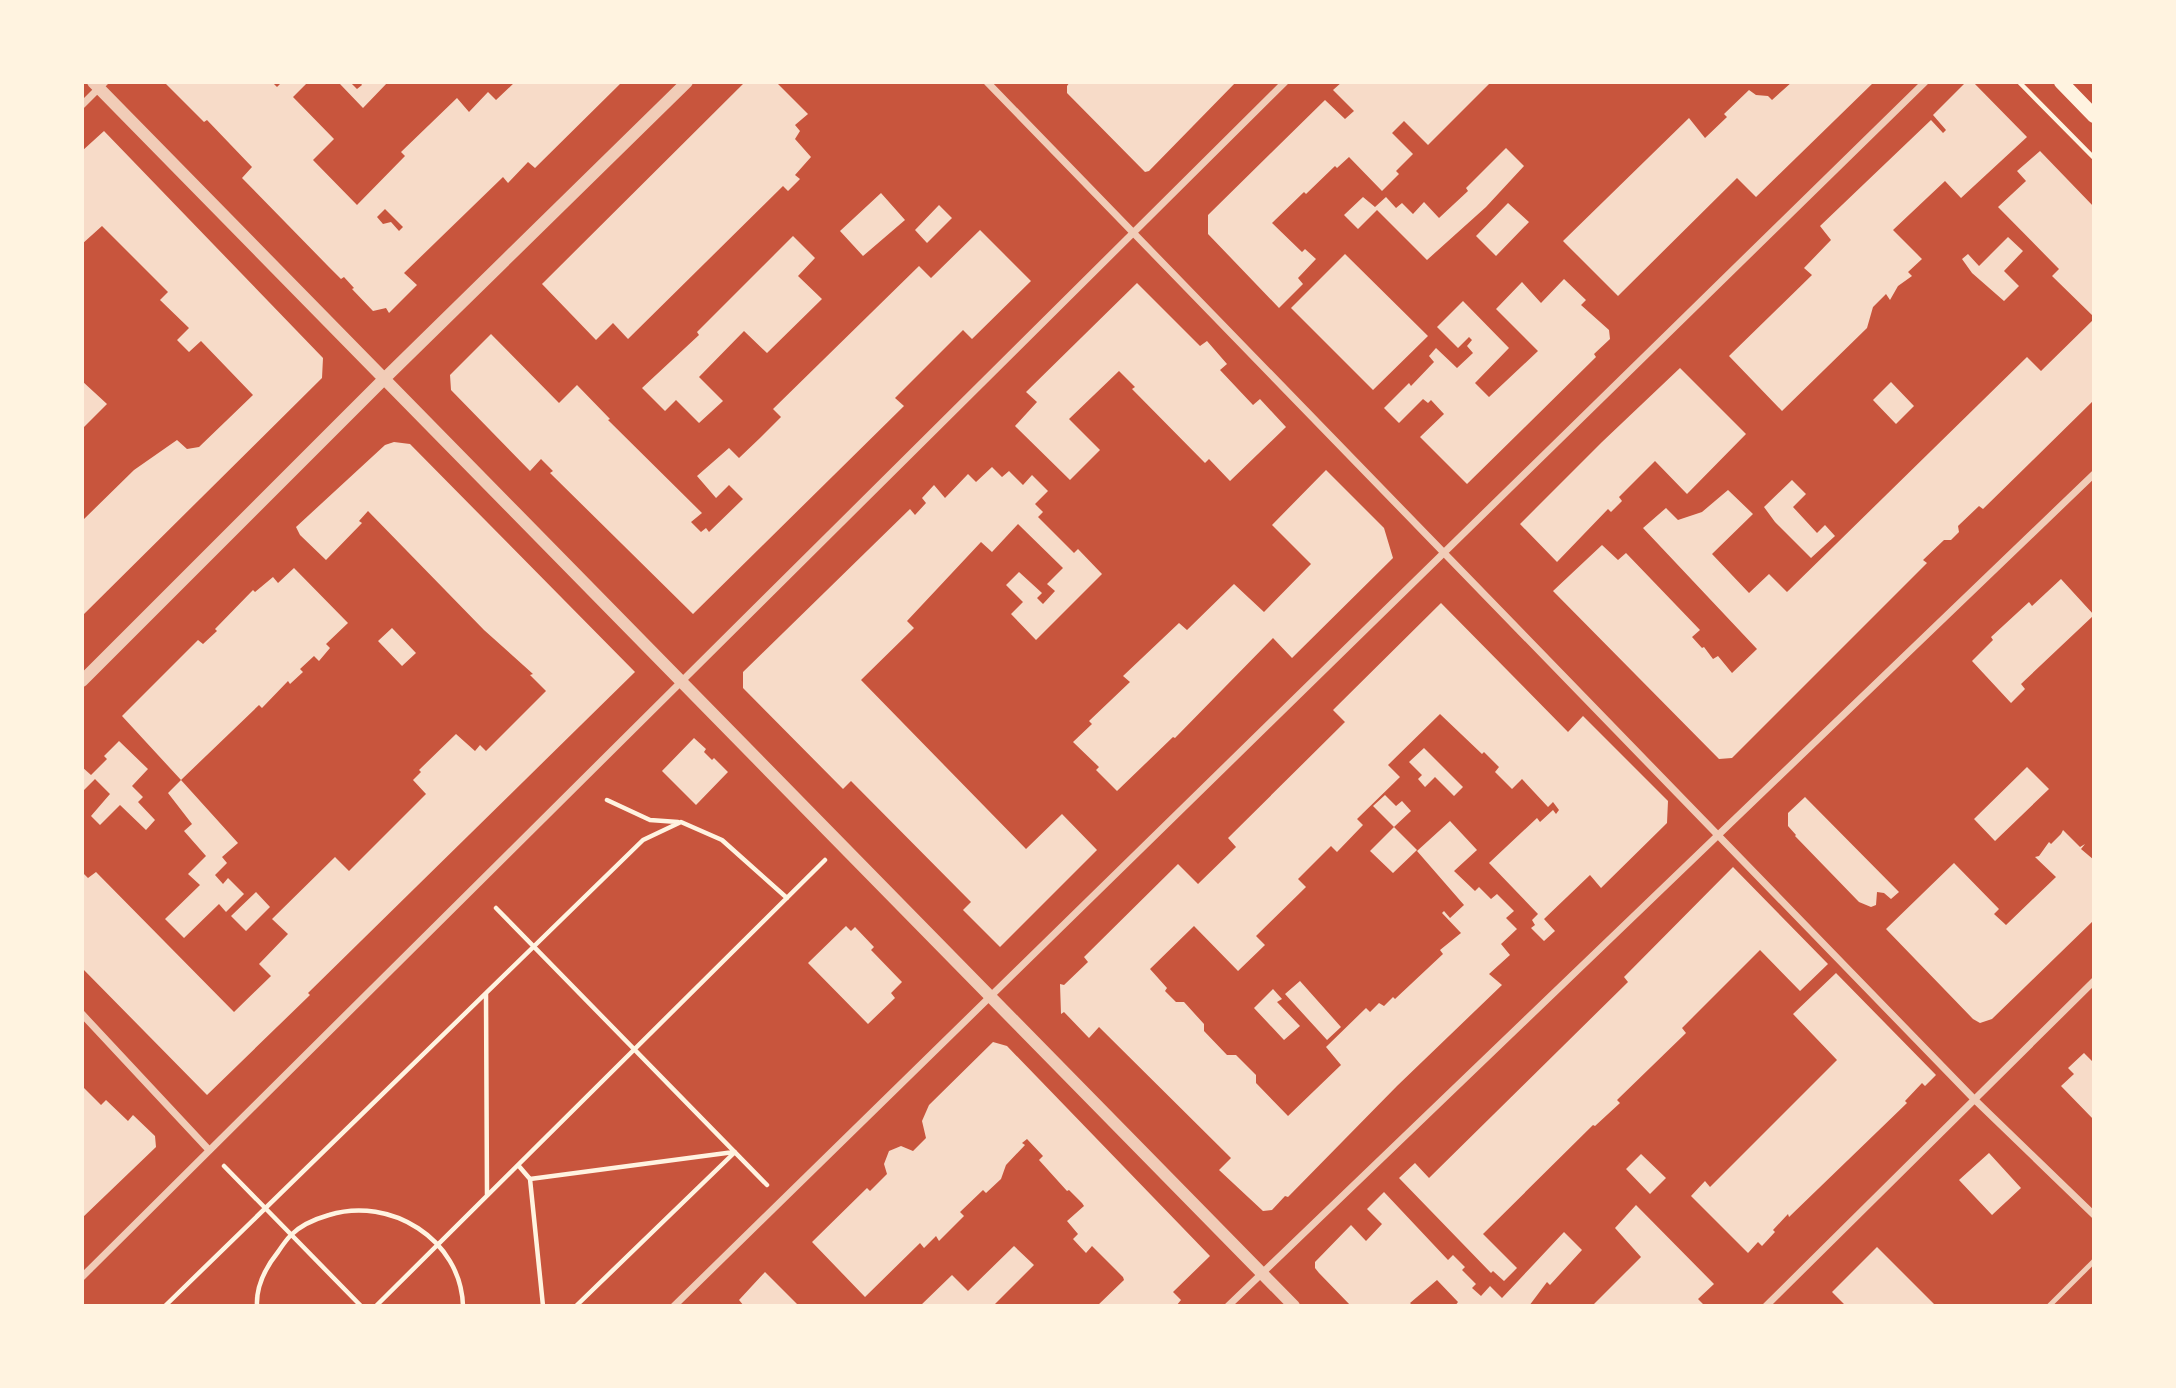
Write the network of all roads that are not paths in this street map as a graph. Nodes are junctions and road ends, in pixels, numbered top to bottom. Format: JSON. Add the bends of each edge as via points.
{"nodes":[{"id":1,"x":687,"y":82,"type":"edge"},
{"id":2,"x":986,"y":82,"type":"edge"},
{"id":3,"x":1285,"y":82,"type":"edge"},
{"id":4,"x":1925,"y":82,"type":"edge"},
{"id":5,"x":2061,"y":82,"type":"edge"},
{"id":6,"x":99,"y":84,"type":"edge"},
{"id":7,"x":82,"y":105,"type":"edge"},
{"id":8,"x":2094,"y":116,"type":"edge"},
{"id":9,"x":1133,"y":233,"type":"junction"},
{"id":10,"x":384,"y":379,"type":"junction"},
{"id":11,"x":2094,"y":474,"type":"edge"},
{"id":12,"x":1443,"y":552,"type":"junction"},
{"id":13,"x":82,"y":681,"type":"edge"},
{"id":14,"x":681,"y":682,"type":"junction"},
{"id":15,"x":1717,"y":835,"type":"junction"},
{"id":16,"x":2094,"y":981,"type":"edge"},
{"id":17,"x":990,"y":996,"type":"junction"},
{"id":18,"x":82,"y":1014,"type":"edge"},
{"id":19,"x":1974,"y":1099,"type":"junction"},
{"id":20,"x":209,"y":1150,"type":"junction"},
{"id":21,"x":2094,"y":1215,"type":"edge"},
{"id":22,"x":2094,"y":1261,"type":"edge"},
{"id":23,"x":1262,"y":1273,"type":"junction"},
{"id":24,"x":82,"y":1277,"type":"edge"},
{"id":25,"x":1770,"y":1304,"type":"edge"},
{"id":26,"x":674,"y":1306,"type":"edge"},
{"id":27,"x":1228,"y":1306,"type":"edge"},
{"id":28,"x":1294,"y":1306,"type":"edge"},
{"id":29,"x":2049,"y":1306,"type":"edge"}],
"edges":[{"from":1,"to":10,"type":"street"},
{"from":2,"to":9,"type":"street"},
{"from":3,"to":9,"type":"street"},
{"from":4,"to":12,"type":"street"},
{"from":5,"to":8,"type":"main road"},
{"from":6,"to":7,"type":"street"},
{"from":6,"to":10,"type":"street"},
{"from":9,"to":12,"type":"street"},
{"from":9,"to":14,"type":"street"},
{"from":10,"to":13,"type":"street"},
{"from":10,"to":14,"type":"street"},
{"from":11,"to":15,"type":"street"},
{"from":12,"to":15,"type":"street"},
{"from":12,"to":17,"type":"street"},
{"from":14,"to":17,"type":"street"},
{"from":14,"to":20,"type":"street"},
{"from":15,"to":19,"type":"street"},
{"from":15,"to":23,"type":"street"},
{"from":16,"to":19,"type":"street"},
{"from":17,"to":23,"type":"street"},
{"from":17,"to":26,"type":"street"},
{"from":18,"to":20,"type":"street"},
{"from":19,"to":21,"type":"street"},
{"from":19,"to":25,"type":"street"},
{"from":20,"to":24,"type":"street"},
{"from":22,"to":29,"type":"lane"},
{"from":23,"to":27,"type":"street"},
{"from":23,"to":28,"type":"street"}]}
